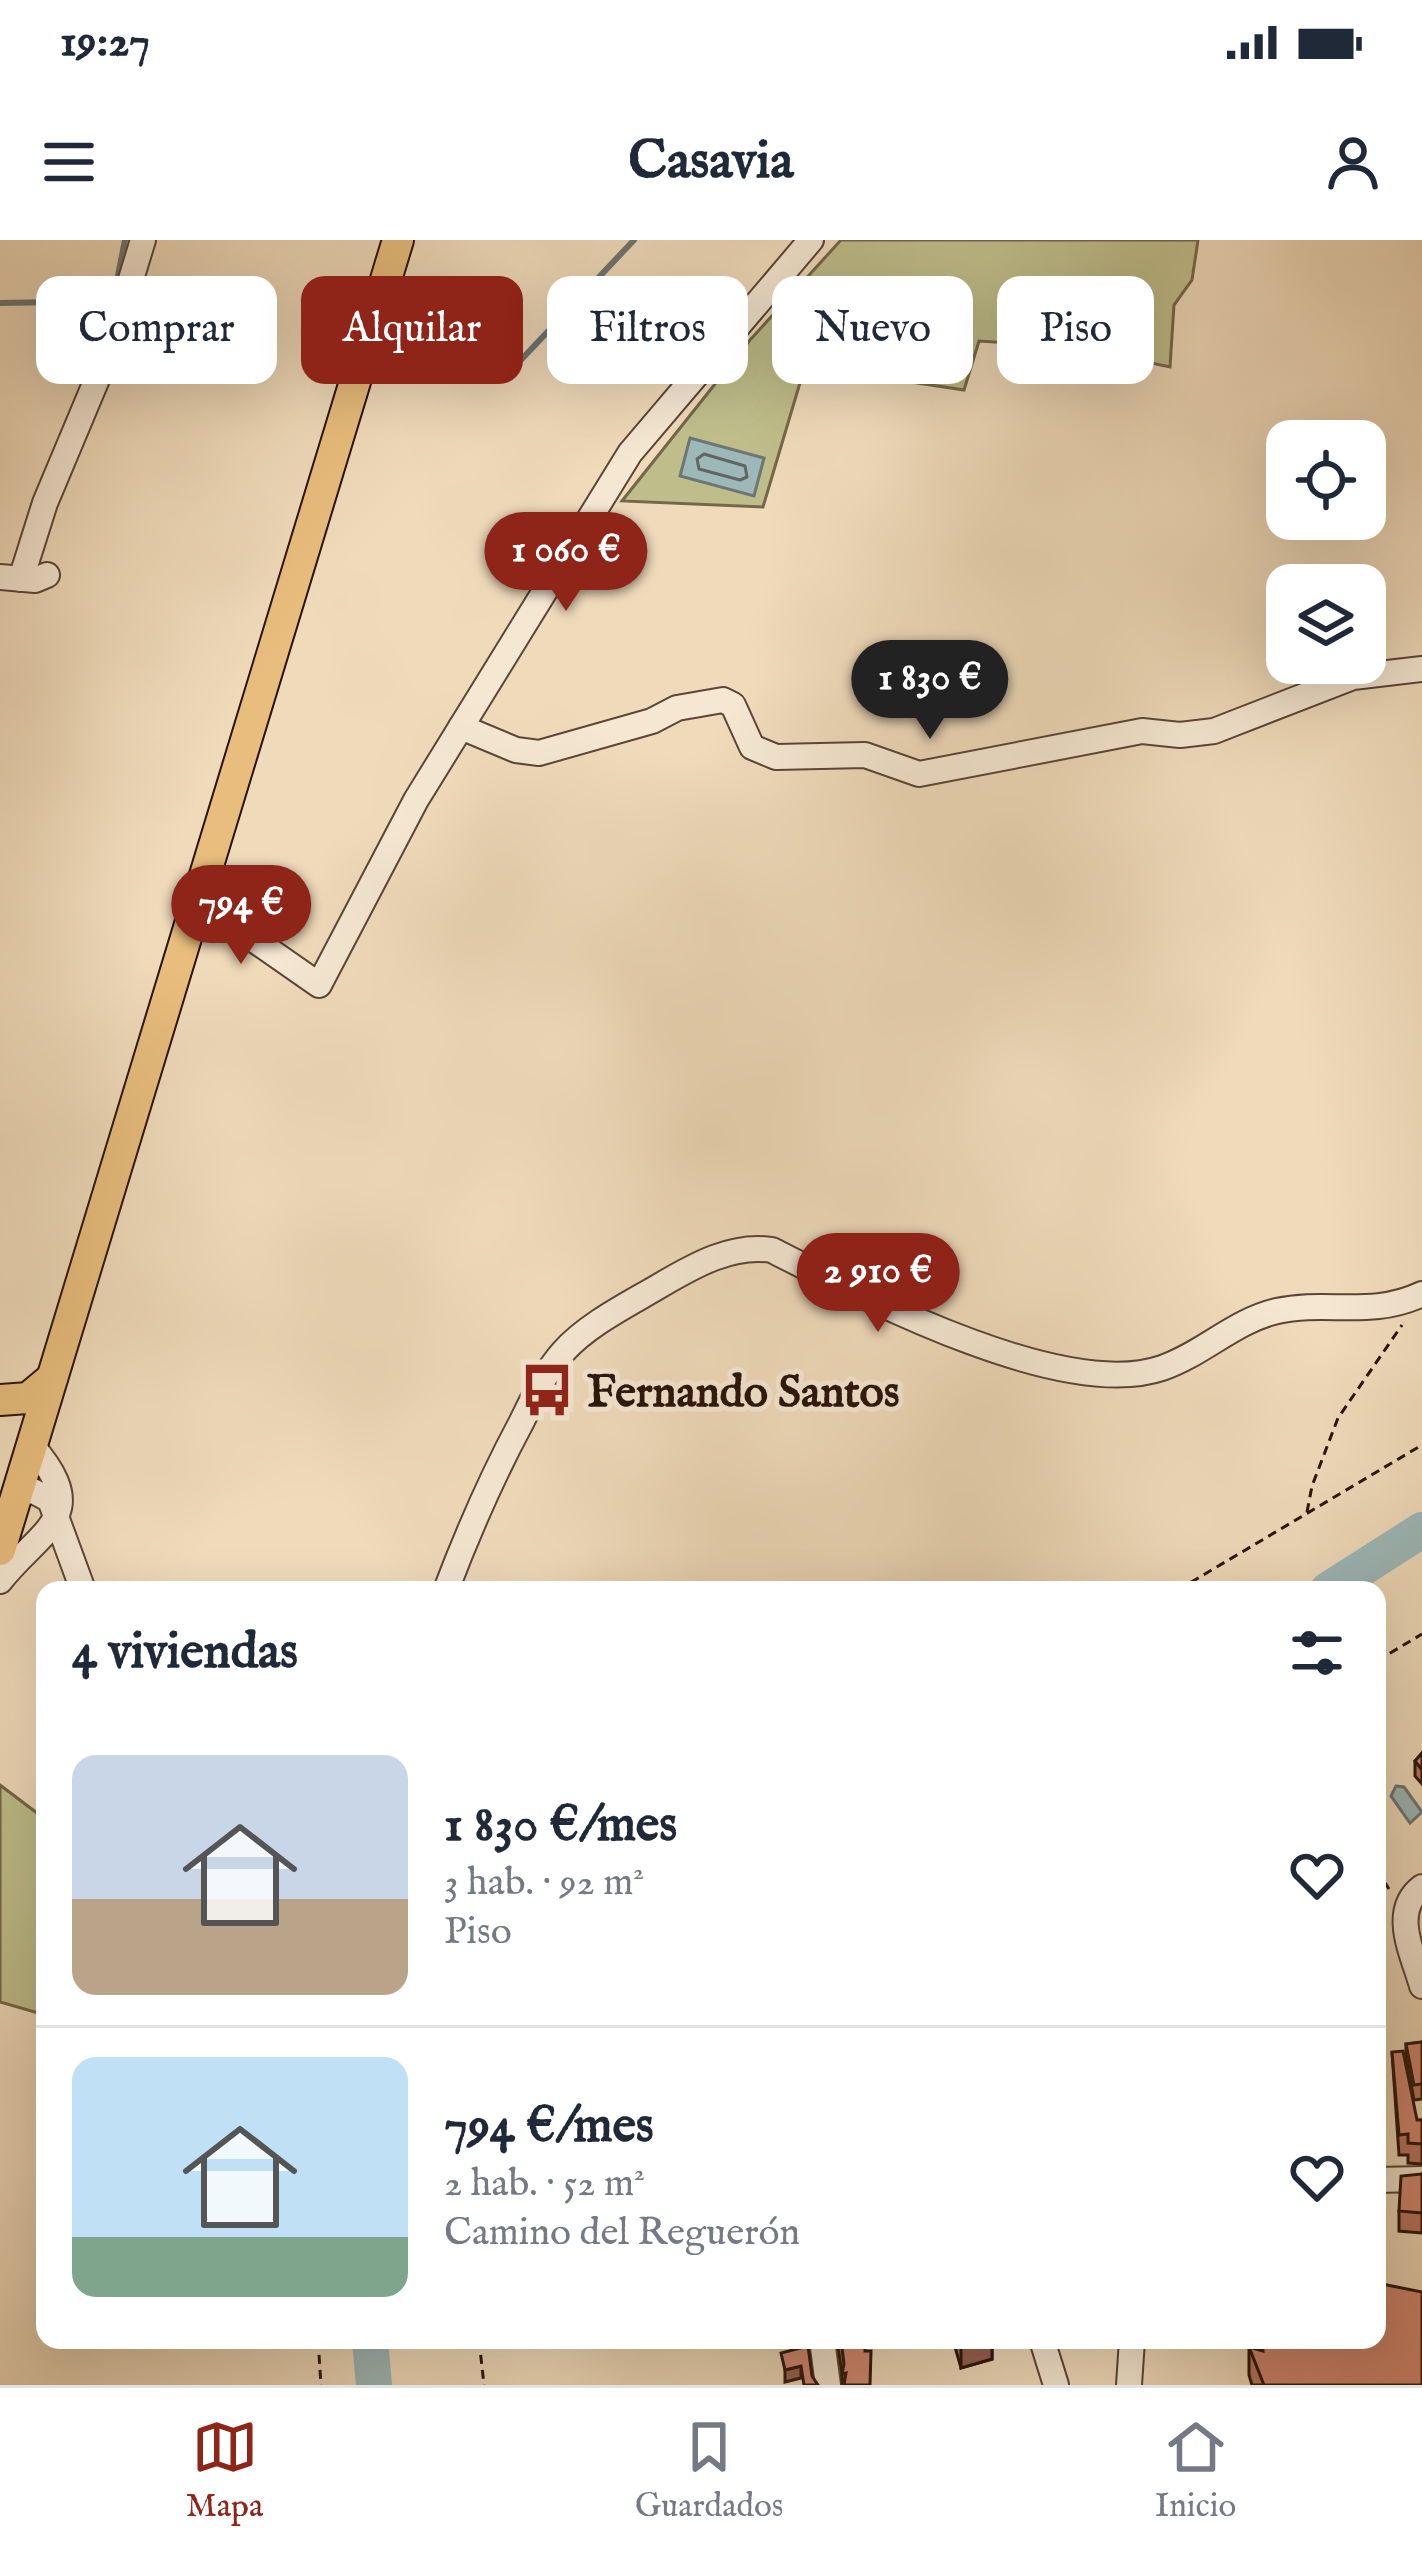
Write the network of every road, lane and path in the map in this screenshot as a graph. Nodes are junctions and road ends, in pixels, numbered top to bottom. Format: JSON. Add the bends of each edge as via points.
{"nodes":[{"id":1,"x":143,"y":240,"type":"edge"},
{"id":2,"x":398,"y":240,"type":"edge"},
{"id":3,"x":811,"y":240,"type":"edge"},
{"id":4,"x":22,"y":577,"type":"edge"},
{"id":5,"x":1422,"y":668,"type":"edge"},
{"id":6,"x":461,"y":728,"type":"junction"},
{"id":7,"x":197,"y":901,"type":"junction"},
{"id":8,"x":1413,"y":1298,"type":"edge"},
{"id":9,"x":52,"y":1378,"type":"junction"},
{"id":10,"x":0,"y":1405,"type":"edge"},
{"id":11,"x":1422,"y":1445,"type":"edge"},
{"id":12,"x":32,"y":1446,"type":"junction"},
{"id":13,"x":17,"y":1493,"type":"junction"},
{"id":14,"x":1306,"y":1514,"type":"junction"},
{"id":15,"x":56,"y":1516,"type":"junction"},
{"id":16,"x":5,"y":1565,"type":"edge"},
{"id":17,"x":78,"y":1580,"type":"edge"},
{"id":18,"x":450,"y":1581,"type":"edge"},
{"id":19,"x":1193,"y":1581,"type":"edge"},
{"id":20,"x":1422,"y":1634,"type":"edge"},
{"id":21,"x":1386,"y":1655,"type":"edge"},
{"id":22,"x":1422,"y":1887,"type":"edge"},
{"id":23,"x":1422,"y":1986,"type":"edge"},
{"id":24,"x":1422,"y":2179,"type":"edge"},
{"id":25,"x":1386,"y":2180,"type":"edge"},
{"id":26,"x":319,"y":2349,"type":"edge"},
{"id":27,"x":480,"y":2349,"type":"edge"},
{"id":28,"x":823,"y":2349,"type":"edge"},
{"id":29,"x":1045,"y":2349,"type":"edge"},
{"id":30,"x":1131,"y":2349,"type":"edge"},
{"id":31,"x":321,"y":2385,"type":"edge"},
{"id":32,"x":484,"y":2385,"type":"edge"},
{"id":33,"x":828,"y":2385,"type":"edge"},
{"id":34,"x":1056,"y":2385,"type":"edge"},
{"id":35,"x":1129,"y":2385,"type":"edge"}],
"edges":[{"from":1,"to":4,"type":"street"},
{"from":2,"to":7,"type":"main road"},
{"from":3,"to":6,"type":"street","via":[[630,453]]},
{"from":5,"to":6,"type":"street","via":[[1353,677],[1214,730],[1142,731],[919,774],[865,755],[776,757],[752,746],[723,700],[539,753]]},
{"from":6,"to":7,"type":"street","via":[[319,985]]},
{"from":7,"to":9,"type":"main road"},
{"from":8,"to":14,"type":"path","via":[[1398,1334],[1338,1418]]},
{"from":8,"to":18,"type":"street","via":[[1253,1318],[1161,1369],[1132,1374],[1046,1364],[945,1333],[772,1250],[722,1255],[622,1308],[564,1350],[488,1485]]},
{"from":9,"to":10,"type":"main road","via":[[28,1398]]},
{"from":9,"to":12,"type":"main road"},
{"from":10,"to":12,"type":"main road"},
{"from":11,"to":14,"type":"path"},
{"from":12,"to":13,"type":"main road"},
{"from":12,"to":15,"type":"street","via":[[55,1477]]},
{"from":13,"to":15,"type":"street","via":[[46,1496]]},
{"from":13,"to":16,"type":"main road"},
{"from":14,"to":19,"type":"path"},
{"from":15,"to":16,"type":"street","via":[[45,1537]]},
{"from":15,"to":17,"type":"street"},
{"from":16,"to":17,"type":"street","via":[[49,1558]]},
{"from":20,"to":21,"type":"path"},
{"from":22,"to":23,"type":"street","via":[[1408,1900],[1405,1918]]},
{"from":24,"to":25,"type":"street"},
{"from":26,"to":31,"type":"path"},
{"from":27,"to":32,"type":"path"},
{"from":28,"to":33,"type":"street"},
{"from":29,"to":34,"type":"street"},
{"from":30,"to":35,"type":"street"}]}
